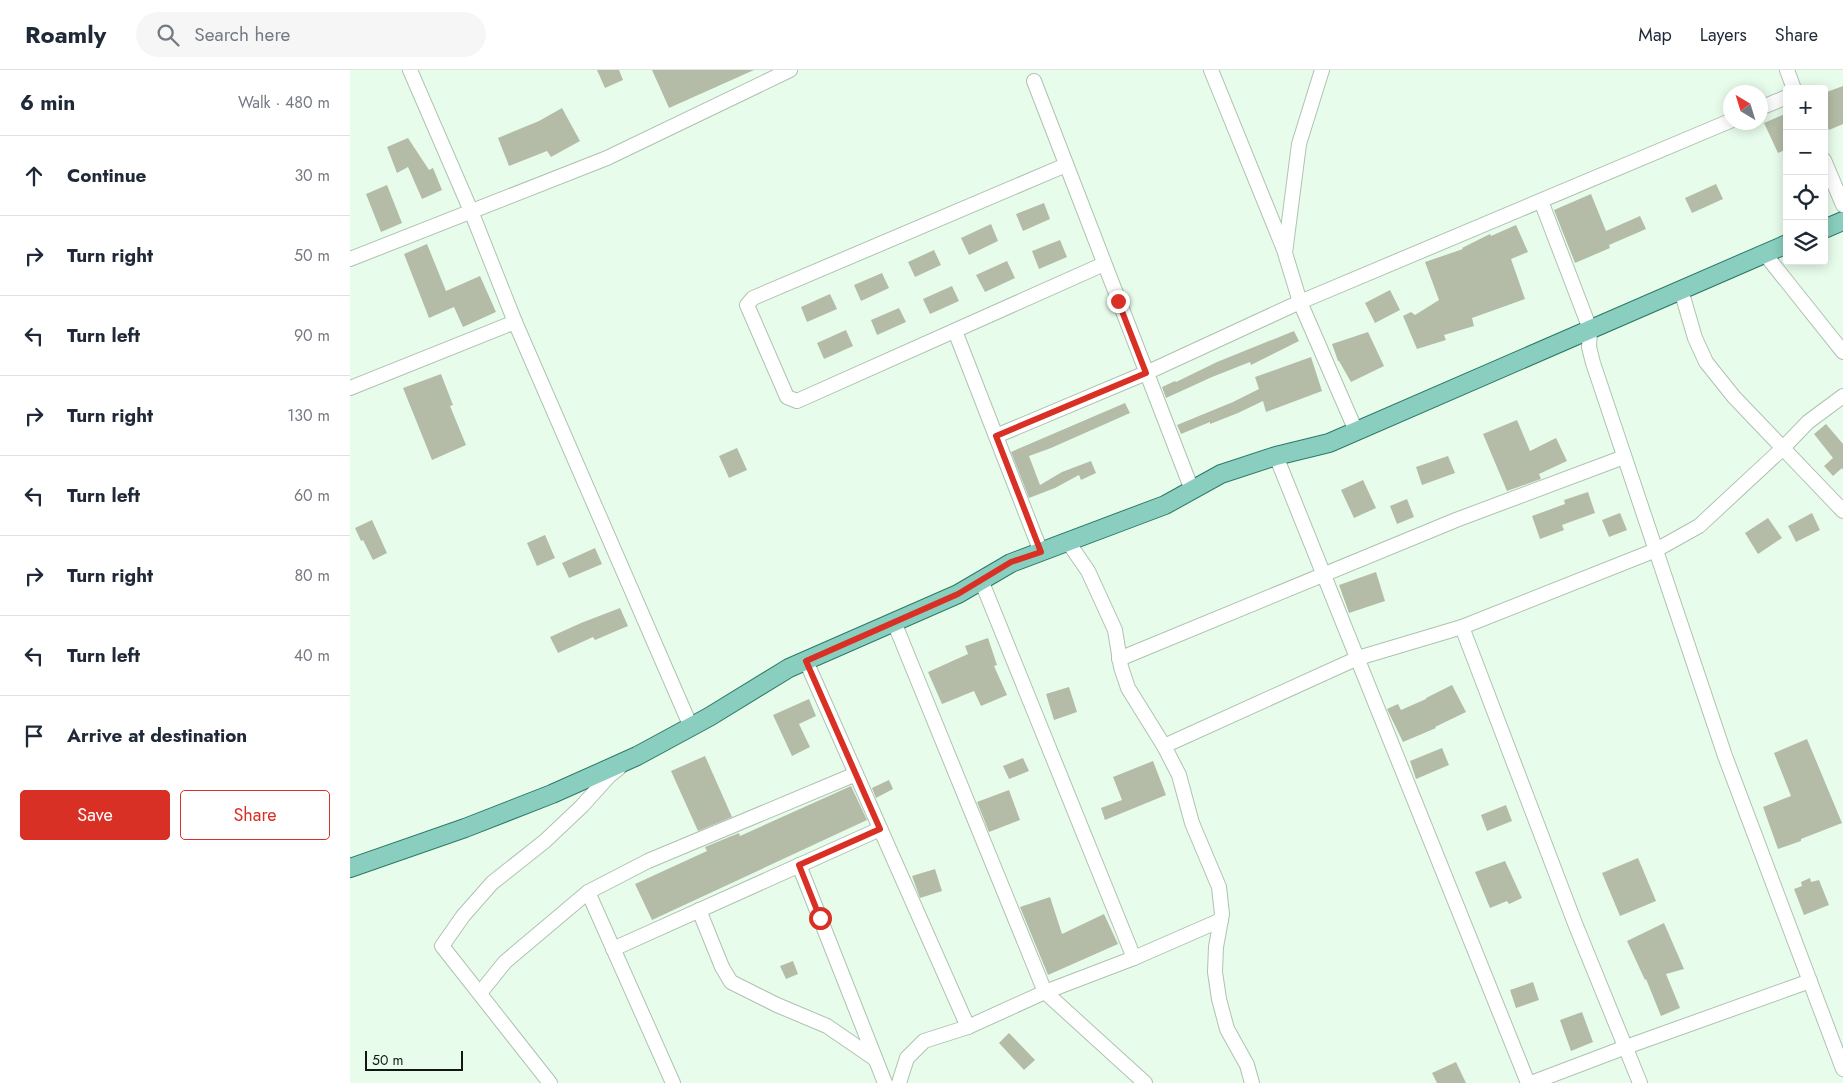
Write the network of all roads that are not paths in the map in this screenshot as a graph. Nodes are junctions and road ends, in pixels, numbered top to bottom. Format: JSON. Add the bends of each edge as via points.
{"nodes":[{"id":1,"x":410,"y":70,"type":"edge"},
{"id":2,"x":790,"y":70,"type":"edge"},
{"id":3,"x":1211,"y":70,"type":"edge"},
{"id":4,"x":1322,"y":70,"type":"edge"},
{"id":5,"x":1787,"y":70,"type":"edge"},
{"id":6,"x":1034,"y":81,"type":"dead end"},
{"id":7,"x":1793,"y":85,"type":"edge"},
{"id":8,"x":1783,"y":99,"type":"edge"},
{"id":9,"x":1768,"y":105,"type":"edge"},
{"id":10,"x":1723,"y":123,"type":"edge"},
{"id":11,"x":1066,"y":165,"type":"junction"},
{"id":12,"x":1828,"y":169,"type":"edge"},
{"id":13,"x":1541,"y":201,"type":"junction"},
{"id":14,"x":1843,"y":205,"type":"edge"},
{"id":15,"x":471,"y":211,"type":"junction"},
{"id":16,"x":1843,"y":221,"type":"edge"},
{"id":17,"x":1828,"y":227,"type":"edge"},
{"id":18,"x":1783,"y":246,"type":"edge"},
{"id":19,"x":1285,"y":252,"type":"junction"},
{"id":20,"x":1764,"y":253,"type":"junction"},
{"id":21,"x":350,"y":259,"type":"edge"},
{"id":22,"x":1104,"y":264,"type":"junction"},
{"id":23,"x":1680,"y":290,"type":"junction"},
{"id":24,"x":1300,"y":302,"type":"junction"},
{"id":25,"x":515,"y":322,"type":"junction"},
{"id":26,"x":1590,"y":329,"type":"junction"},
{"id":27,"x":955,"y":331,"type":"junction"},
{"id":28,"x":1843,"y":352,"type":"edge"},
{"id":29,"x":1146,"y":373,"type":"junction"},
{"id":30,"x":350,"y":388,"type":"edge"},
{"id":31,"x":1843,"y":396,"type":"edge"},
{"id":32,"x":1356,"y":431,"type":"junction"},
{"id":33,"x":996,"y":436,"type":"junction"},
{"id":34,"x":1783,"y":448,"type":"junction"},
{"id":35,"x":1276,"y":456,"type":"junction"},
{"id":36,"x":1624,"y":457,"type":"junction"},
{"id":37,"x":1192,"y":490,"type":"junction"},
{"id":38,"x":1843,"y":511,"type":"edge"},
{"id":39,"x":1068,"y":542,"type":"junction"},
{"id":40,"x":1656,"y":550,"type":"junction"},
{"id":41,"x":1041,"y":552,"type":"junction"},
{"id":42,"x":1324,"y":574,"type":"junction"},
{"id":43,"x":981,"y":580,"type":"junction"},
{"id":44,"x":894,"y":622,"type":"junction"},
{"id":45,"x":1462,"y":627,"type":"junction"},
{"id":46,"x":1358,"y":658,"type":"junction"},
{"id":47,"x":1119,"y":659,"type":"junction"},
{"id":48,"x":806,"y":661,"type":"junction"},
{"id":49,"x":691,"y":727,"type":"junction"},
{"id":50,"x":1164,"y":746,"type":"junction"},
{"id":51,"x":637,"y":756,"type":"junction"},
{"id":52,"x":856,"y":774,"type":"junction"},
{"id":53,"x":880,"y":829,"type":"junction"},
{"id":54,"x":799,"y":865,"type":"junction"},
{"id":55,"x":350,"y":868,"type":"edge"},
{"id":56,"x":588,"y":892,"type":"junction"},
{"id":57,"x":699,"y":910,"type":"junction"},
{"id":58,"x":1221,"y":920,"type":"junction"},
{"id":59,"x":612,"y":950,"type":"junction"},
{"id":60,"x":1134,"y":958,"type":"junction"},
{"id":61,"x":1810,"y":981,"type":"junction"},
{"id":62,"x":1045,"y":992,"type":"junction"},
{"id":63,"x":480,"y":993,"type":"junction"},
{"id":64,"x":968,"y":1027,"type":"junction"},
{"id":65,"x":1626,"y":1047,"type":"junction"},
{"id":66,"x":875,"y":1059,"type":"junction"},
{"id":67,"x":1843,"y":1069,"type":"edge"},
{"id":68,"x":550,"y":1083,"type":"edge"},
{"id":69,"x":672,"y":1083,"type":"edge"},
{"id":70,"x":886,"y":1083,"type":"edge"},
{"id":71,"x":899,"y":1083,"type":"edge"},
{"id":72,"x":1145,"y":1083,"type":"edge"},
{"id":73,"x":1252,"y":1083,"type":"edge"},
{"id":74,"x":1530,"y":1083,"type":"edge"},
{"id":75,"x":1640,"y":1083,"type":"edge"}],
"edges":[{"from":1,"to":15,"type":"street"},
{"from":2,"to":15,"type":"street","via":[[607,158]]},
{"from":3,"to":19,"type":"street"},
{"from":4,"to":19,"type":"street","via":[[1299,144]]},
{"from":5,"to":7,"type":"street"},
{"from":6,"to":11,"type":"street"},
{"from":8,"to":9,"type":"street"},
{"from":10,"to":13,"type":"street"},
{"from":11,"to":22,"type":"street"},
{"from":11,"to":27,"type":"street","via":[[753,298],[747,305],[786,397],[797,401]]},
{"from":12,"to":14,"type":"street"},
{"from":13,"to":24,"type":"street"},
{"from":13,"to":26,"type":"street"},
{"from":15,"to":21,"type":"street"},
{"from":15,"to":25,"type":"street"},
{"from":16,"to":17,"type":"main road"},
{"from":18,"to":20,"type":"main road"},
{"from":19,"to":24,"type":"street"},
{"from":20,"to":23,"type":"main road"},
{"from":20,"to":28,"type":"street"},
{"from":22,"to":27,"type":"street"},
{"from":22,"to":29,"type":"street"},
{"from":23,"to":26,"type":"main road"},
{"from":23,"to":34,"type":"street","via":[[1706,362]]},
{"from":24,"to":29,"type":"street"},
{"from":24,"to":32,"type":"street"},
{"from":25,"to":30,"type":"street"},
{"from":25,"to":49,"type":"street"},
{"from":26,"to":32,"type":"main road"},
{"from":26,"to":36,"type":"street","via":[[1593,363]]},
{"from":27,"to":33,"type":"street"},
{"from":29,"to":33,"type":"street"},
{"from":29,"to":37,"type":"street"},
{"from":31,"to":34,"type":"street","via":[[1808,422]]},
{"from":32,"to":35,"type":"main road","via":[[1329,443]]},
{"from":33,"to":41,"type":"street"},
{"from":34,"to":38,"type":"street"},
{"from":34,"to":40,"type":"street","via":[[1699,526]]},
{"from":35,"to":37,"type":"main road","via":[[1221,474]]},
{"from":35,"to":42,"type":"street"},
{"from":36,"to":40,"type":"street"},
{"from":36,"to":42,"type":"street"},
{"from":37,"to":39,"type":"main road","via":[[1165,505]]},
{"from":39,"to":41,"type":"main road"},
{"from":39,"to":47,"type":"street","via":[[1088,571],[1114,630]]},
{"from":40,"to":45,"type":"street"},
{"from":40,"to":61,"type":"street","via":[[1725,756]]},
{"from":41,"to":43,"type":"main road","via":[[1011,562]]},
{"from":42,"to":46,"type":"street"},
{"from":42,"to":47,"type":"street"},
{"from":43,"to":44,"type":"main road","via":[[958,594]]},
{"from":43,"to":60,"type":"street"},
{"from":44,"to":48,"type":"main road"},
{"from":44,"to":62,"type":"street"},
{"from":45,"to":46,"type":"street"},
{"from":45,"to":65,"type":"street","via":[[1572,917]]},
{"from":46,"to":50,"type":"street"},
{"from":46,"to":74,"type":"street"},
{"from":47,"to":50,"type":"street","via":[[1128,688]]},
{"from":48,"to":49,"type":"main road"},
{"from":48,"to":52,"type":"street"},
{"from":49,"to":51,"type":"main road"},
{"from":50,"to":58,"type":"street","via":[[1179,775],[1192,823],[1220,886]]},
{"from":51,"to":55,"type":"main road","via":[[465,828]]},
{"from":51,"to":63,"type":"street","via":[[609,776],[544,841],[492,883],[442,946]]},
{"from":52,"to":53,"type":"street"},
{"from":52,"to":56,"type":"street","via":[[648,860]]},
{"from":53,"to":54,"type":"street"},
{"from":53,"to":64,"type":"street"},
{"from":54,"to":57,"type":"street"},
{"from":54,"to":66,"type":"street"},
{"from":56,"to":59,"type":"street"},
{"from":56,"to":63,"type":"street","via":[[505,962]]},
{"from":57,"to":59,"type":"street"},
{"from":57,"to":66,"type":"street","via":[[731,982],[827,1026]]},
{"from":58,"to":60,"type":"street"},
{"from":58,"to":73,"type":"street","via":[[1215,972],[1219,999],[1227,1029],[1247,1065]]},
{"from":59,"to":69,"type":"street"},
{"from":60,"to":62,"type":"street"},
{"from":61,"to":65,"type":"street"},
{"from":61,"to":67,"type":"street"},
{"from":62,"to":64,"type":"street"},
{"from":62,"to":72,"type":"street"},
{"from":63,"to":68,"type":"street"},
{"from":64,"to":71,"type":"street","via":[[924,1042],[907,1058]]},
{"from":65,"to":74,"type":"street"},
{"from":65,"to":75,"type":"street"},
{"from":66,"to":70,"type":"street"}]}
